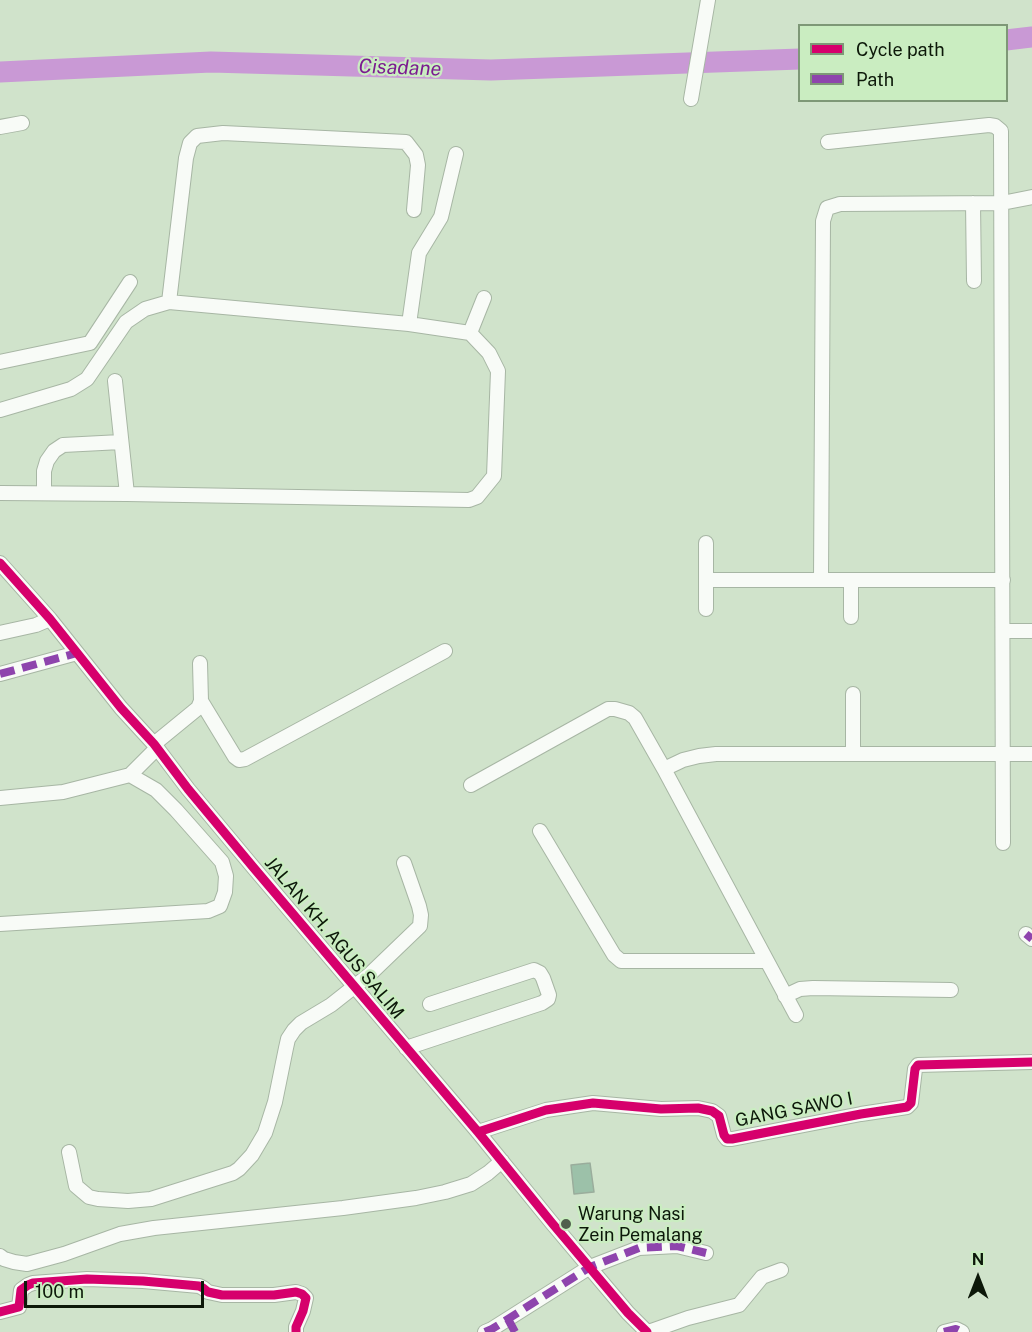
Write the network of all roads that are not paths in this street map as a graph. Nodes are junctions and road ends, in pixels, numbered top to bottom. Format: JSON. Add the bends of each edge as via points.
{"nodes":[{"id":1,"x":708,"y":0,"type":"edge"},
{"id":2,"x":691,"y":99,"type":"dead end"},
{"id":3,"x":22,"y":123,"type":"dead end"},
{"id":4,"x":0,"y":127,"type":"edge"},
{"id":5,"x":828,"y":142,"type":"dead end"},
{"id":6,"x":456,"y":154,"type":"dead end"},
{"id":7,"x":1032,"y":197,"type":"edge"},
{"id":8,"x":973,"y":203,"type":"junction"},
{"id":9,"x":1002,"y":203,"type":"junction"},
{"id":10,"x":414,"y":210,"type":"dead end"},
{"id":11,"x":974,"y":281,"type":"dead end"},
{"id":12,"x":130,"y":282,"type":"dead end"},
{"id":13,"x":484,"y":298,"type":"dead end"},
{"id":14,"x":169,"y":302,"type":"junction"},
{"id":15,"x":409,"y":324,"type":"junction"},
{"id":16,"x":470,"y":333,"type":"junction"},
{"id":17,"x":0,"y":362,"type":"edge"},
{"id":18,"x":115,"y":381,"type":"dead end"},
{"id":19,"x":0,"y":410,"type":"edge"},
{"id":20,"x":122,"y":442,"type":"junction"},
{"id":21,"x":0,"y":493,"type":"edge"},
{"id":22,"x":44,"y":493,"type":"junction"},
{"id":23,"x":127,"y":494,"type":"junction"},
{"id":24,"x":706,"y":543,"type":"dead end"},
{"id":25,"x":0,"y":563,"type":"edge"},
{"id":26,"x":706,"y":580,"type":"junction"},
{"id":27,"x":821,"y":580,"type":"junction"},
{"id":28,"x":851,"y":580,"type":"junction"},
{"id":29,"x":1004,"y":580,"type":"junction"},
{"id":30,"x":706,"y":609,"type":"dead end"},
{"id":31,"x":851,"y":617,"type":"dead end"},
{"id":32,"x":50,"y":619,"type":"junction"},
{"id":33,"x":1004,"y":631,"type":"junction"},
{"id":34,"x":1032,"y":631,"type":"edge"},
{"id":35,"x":0,"y":633,"type":"edge"},
{"id":36,"x":445,"y":651,"type":"dead end"},
{"id":37,"x":77,"y":653,"type":"junction"},
{"id":38,"x":200,"y":663,"type":"dead end"},
{"id":39,"x":0,"y":674,"type":"edge"},
{"id":40,"x":853,"y":694,"type":"dead end"},
{"id":41,"x":201,"y":701,"type":"junction"},
{"id":42,"x":156,"y":746,"type":"junction"},
{"id":43,"x":853,"y":754,"type":"junction"},
{"id":44,"x":1004,"y":754,"type":"junction"},
{"id":45,"x":1032,"y":754,"type":"edge"},
{"id":46,"x":664,"y":769,"type":"junction"},
{"id":47,"x":130,"y":775,"type":"junction"},
{"id":48,"x":471,"y":785,"type":"dead end"},
{"id":49,"x":0,"y":798,"type":"edge"},
{"id":50,"x":540,"y":831,"type":"dead end"},
{"id":51,"x":1004,"y":843,"type":"dead end"},
{"id":52,"x":404,"y":863,"type":"dead end"},
{"id":53,"x":0,"y":924,"type":"edge"},
{"id":54,"x":767,"y":962,"type":"junction"},
{"id":55,"x":354,"y":987,"type":"junction"},
{"id":56,"x":951,"y":990,"type":"dead end"},
{"id":57,"x":785,"y":996,"type":"junction"},
{"id":58,"x":430,"y":1004,"type":"dead end"},
{"id":59,"x":796,"y":1015,"type":"dead end"},
{"id":60,"x":406,"y":1048,"type":"junction"},
{"id":61,"x":1032,"y":1062,"type":"edge"},
{"id":62,"x":478,"y":1132,"type":"junction"},
{"id":63,"x":69,"y":1152,"type":"dead end"},
{"id":64,"x":502,"y":1161,"type":"junction"},
{"id":65,"x":706,"y":1253,"type":"dead end"},
{"id":66,"x":0,"y":1256,"type":"edge"},
{"id":67,"x":590,"y":1267,"type":"junction"},
{"id":68,"x":781,"y":1270,"type":"dead end"},
{"id":69,"x":0,"y":1312,"type":"edge"},
{"id":70,"x":508,"y":1319,"type":"junction"},
{"id":71,"x":296,"y":1332,"type":"edge"},
{"id":72,"x":485,"y":1332,"type":"edge"},
{"id":73,"x":515,"y":1332,"type":"edge"},
{"id":74,"x":647,"y":1332,"type":"edge"},
{"id":75,"x":944,"y":1332,"type":"edge"},
{"id":76,"x":962,"y":1332,"type":"edge"}],
"edges":[{"from":1,"to":2,"type":"street"},
{"from":3,"to":4,"type":"street"},
{"from":5,"to":9,"type":"street","via":[[995,126],[1001,131]]},
{"from":6,"to":15,"type":"street","via":[[441,217],[419,253]]},
{"from":7,"to":9,"type":"street"},
{"from":8,"to":9,"type":"street"},
{"from":8,"to":11,"type":"street"},
{"from":8,"to":27,"type":"street","via":[[840,204],[827,208],[822,220]]},
{"from":9,"to":29,"type":"street"},
{"from":10,"to":14,"type":"street","via":[[418,165],[406,142],[197,135],[186,158]]},
{"from":12,"to":17,"type":"street","via":[[90,343]]},
{"from":13,"to":16,"type":"street"},
{"from":14,"to":15,"type":"street"},
{"from":14,"to":19,"type":"street","via":[[145,309],[126,322],[87,379],[71,389]]},
{"from":15,"to":16,"type":"street"},
{"from":16,"to":23,"type":"street","via":[[489,352],[498,371],[494,476],[477,497],[469,500]]},
{"from":18,"to":20,"type":"street"},
{"from":20,"to":22,"type":"street","via":[[63,445],[47,461]]},
{"from":20,"to":23,"type":"street"},
{"from":21,"to":22,"type":"street"},
{"from":22,"to":23,"type":"street"},
{"from":24,"to":26,"type":"street"},
{"from":25,"to":32,"type":"street","name":"JALAN KH. AGUS SALIM"},
{"from":26,"to":27,"type":"street"},
{"from":26,"to":30,"type":"street"},
{"from":27,"to":28,"type":"street"},
{"from":28,"to":29,"type":"street"},
{"from":28,"to":31,"type":"street"},
{"from":29,"to":33,"type":"street"},
{"from":32,"to":35,"type":"street"},
{"from":32,"to":37,"type":"street","name":"JALAN KH. AGUS SALIM"},
{"from":33,"to":34,"type":"street"},
{"from":33,"to":44,"type":"street"},
{"from":36,"to":41,"type":"street","via":[[245,759],[235,757]]},
{"from":37,"to":39,"type":"street"},
{"from":37,"to":42,"type":"street","name":"JALAN KH. AGUS SALIM"},
{"from":38,"to":41,"type":"street"},
{"from":40,"to":43,"type":"street"},
{"from":41,"to":42,"type":"street"},
{"from":42,"to":47,"type":"street"},
{"from":42,"to":55,"type":"street","name":"JALAN KH. AGUS SALIM"},
{"from":43,"to":44,"type":"street"},
{"from":43,"to":46,"type":"street","via":[[716,754],[683,760]]},
{"from":44,"to":45,"type":"street"},
{"from":44,"to":51,"type":"street"},
{"from":46,"to":48,"type":"street","via":[[635,718],[608,709]]},
{"from":46,"to":54,"type":"street"},
{"from":47,"to":49,"type":"street","via":[[63,792]]},
{"from":47,"to":53,"type":"street","via":[[156,790],[222,862],[226,884],[220,906],[208,911]]},
{"from":50,"to":54,"type":"street","via":[[621,961]]},
{"from":52,"to":55,"type":"street","via":[[419,906],[420,926]]},
{"from":54,"to":57,"type":"street"},
{"from":55,"to":60,"type":"street","name":"JALAN KH. AGUS SALIM"},
{"from":55,"to":63,"type":"street","via":[[294,1030],[264,1133],[246,1163],[233,1173],[151,1199],[98,1199],[88,1197],[76,1186]]},
{"from":56,"to":57,"type":"street","via":[[813,988]]},
{"from":57,"to":59,"type":"street"},
{"from":58,"to":60,"type":"street","via":[[534,970],[543,978],[549,996],[542,1004]]},
{"from":60,"to":62,"type":"street","name":"JALAN KH. AGUS SALIM"},
{"from":61,"to":62,"type":"street","name":"GANG SAWO I","via":[[918,1065],[907,1107],[732,1139],[724,1135],[719,1116],[712,1111],[593,1103],[546,1110]]},
{"from":62,"to":64,"type":"street","name":"JALAN KH. AGUS SALIM"},
{"from":64,"to":66,"type":"street","via":[[471,1184],[416,1198],[154,1228],[120,1234],[27,1264]]},
{"from":64,"to":67,"type":"street","name":"JALAN KH. AGUS SALIM"},
{"from":65,"to":67,"type":"street","via":[[677,1246],[651,1246]]},
{"from":67,"to":70,"type":"street"},
{"from":67,"to":74,"type":"street","name":"JALAN KH. AGUS SALIM"},
{"from":68,"to":74,"type":"street","via":[[762,1277],[739,1305]]},
{"from":69,"to":71,"type":"street","via":[[19,1306],[21,1290],[33,1283],[87,1279],[143,1281],[199,1286],[222,1295],[302,1294],[305,1306]]},
{"from":70,"to":72,"type":"street"},
{"from":70,"to":73,"type":"street"},
{"from":75,"to":76,"type":"street"}]}
